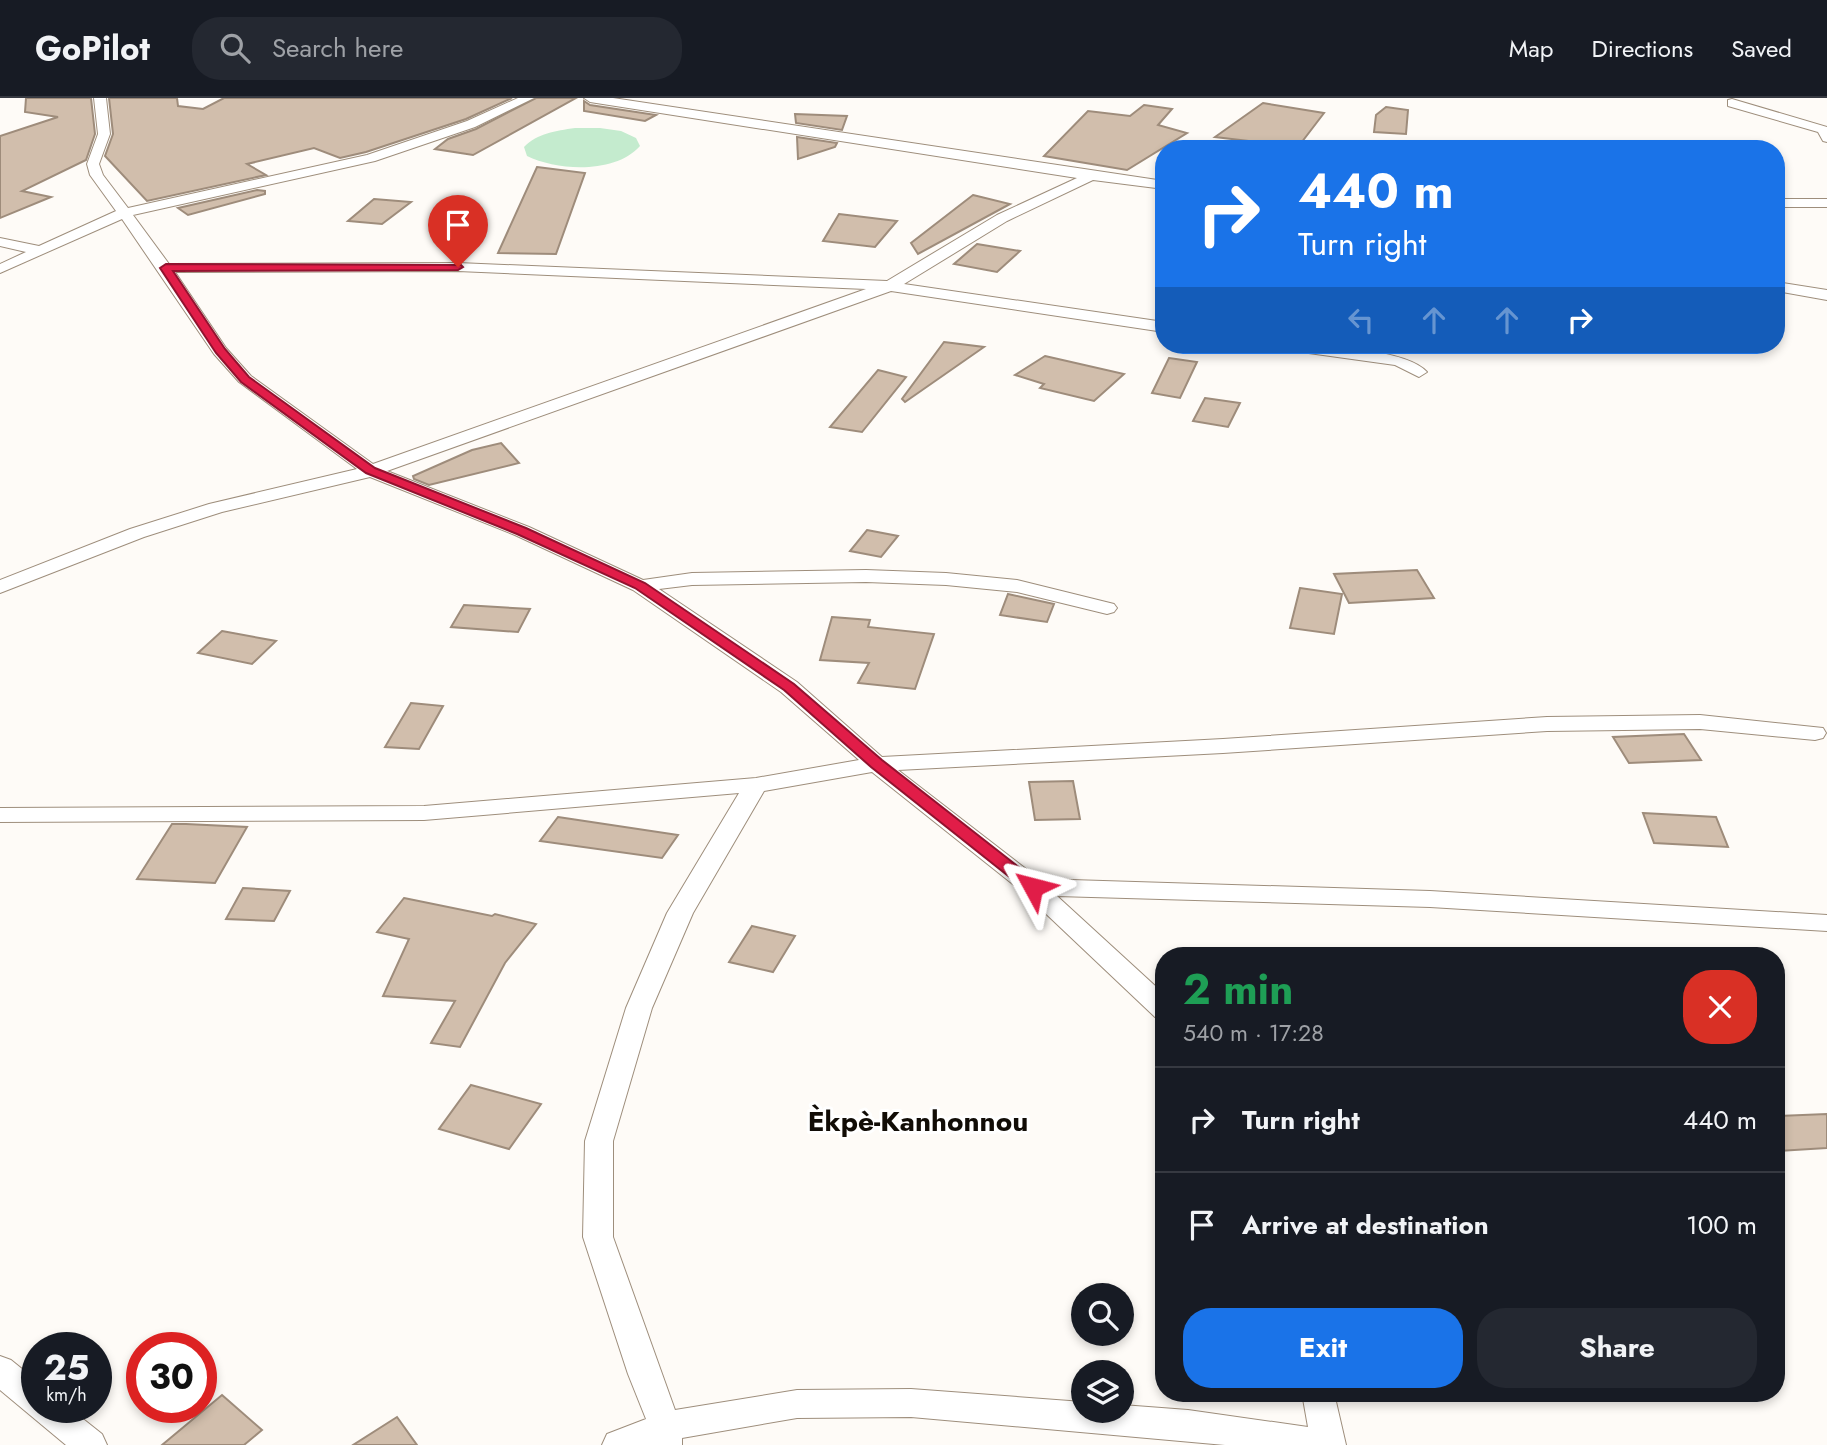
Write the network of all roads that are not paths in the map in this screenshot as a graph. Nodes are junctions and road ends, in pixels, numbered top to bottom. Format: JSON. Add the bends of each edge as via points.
{"nodes":[{"id":1,"x":100,"y":98,"type":"edge"},
{"id":2,"x":528,"y":98,"type":"edge"},
{"id":3,"x":590,"y":98,"type":"edge"},
{"id":4,"x":691,"y":98,"type":"edge"},
{"id":5,"x":1732,"y":103,"type":"dead end"},
{"id":6,"x":667,"y":110,"type":"junction"},
{"id":7,"x":1827,"y":138,"type":"edge"},
{"id":8,"x":1091,"y":176,"type":"junction"},
{"id":9,"x":1155,"y":184,"type":"edge"},
{"id":10,"x":1785,"y":203,"type":"edge"},
{"id":11,"x":1827,"y":203,"type":"edge"},
{"id":12,"x":123,"y":213,"type":"junction"},
{"id":13,"x":0,"y":242,"type":"edge"},
{"id":14,"x":39,"y":250,"type":"junction"},
{"id":15,"x":166,"y":268,"type":"junction"},
{"id":16,"x":0,"y":269,"type":"edge"},
{"id":17,"x":890,"y":286,"type":"junction"},
{"id":18,"x":1785,"y":288,"type":"edge"},
{"id":19,"x":1827,"y":295,"type":"edge"},
{"id":20,"x":1155,"y":326,"type":"edge"},
{"id":21,"x":1350,"y":354,"type":"edge"},
{"id":22,"x":1419,"y":372,"type":"dead end"},
{"id":23,"x":371,"y":471,"type":"junction"},
{"id":24,"x":640,"y":586,"type":"junction"},
{"id":25,"x":0,"y":587,"type":"edge"},
{"id":26,"x":1107,"y":608,"type":"dead end"},
{"id":27,"x":1815,"y":733,"type":"dead end"},
{"id":28,"x":877,"y":764,"type":"junction"},
{"id":29,"x":756,"y":785,"type":"junction"},
{"id":30,"x":0,"y":816,"type":"edge"},
{"id":31,"x":1033,"y":887,"type":"junction"},
{"id":32,"x":1827,"y":923,"type":"edge"},
{"id":33,"x":1155,"y":1002,"type":"edge"},
{"id":34,"x":0,"y":1370,"type":"edge"},
{"id":35,"x":21,"y":1388,"type":"edge"},
{"id":36,"x":1320,"y":1402,"type":"edge"},
{"id":37,"x":63,"y":1423,"type":"edge"},
{"id":38,"x":665,"y":1435,"type":"edge"},
{"id":39,"x":1328,"y":1444,"type":"edge"},
{"id":40,"x":90,"y":1445,"type":"edge"},
{"id":41,"x":619,"y":1445,"type":"edge"}],
"edges":[{"from":1,"to":12,"type":"street","via":[[104,134],[93,164]]},
{"from":2,"to":12,"type":"street","via":[[471,124],[370,158]]},
{"from":3,"to":6,"type":"street"},
{"from":4,"to":6,"type":"street"},
{"from":5,"to":7,"type":"street","via":[[1823,130]]},
{"from":6,"to":8,"type":"street"},
{"from":8,"to":9,"type":"street"},
{"from":8,"to":17,"type":"street","via":[[1002,218]]},
{"from":10,"to":11,"type":"street"},
{"from":12,"to":14,"type":"street"},
{"from":12,"to":15,"type":"street"},
{"from":13,"to":14,"type":"street"},
{"from":14,"to":16,"type":"street"},
{"from":15,"to":17,"type":"street","via":[[458,267]]},
{"from":15,"to":23,"type":"street","via":[[220,351],[245,379]]},
{"from":17,"to":20,"type":"street"},
{"from":17,"to":23,"type":"street"},
{"from":18,"to":19,"type":"street"},
{"from":21,"to":22,"type":"street","via":[[1399,361]]},
{"from":23,"to":24,"type":"street","via":[[522,531]]},
{"from":23,"to":25,"type":"street","via":[[216,508]]},
{"from":24,"to":26,"type":"street","via":[[692,579],[946,579],[1017,586]]},
{"from":24,"to":28,"type":"street","via":[[789,687]]},
{"from":27,"to":28,"type":"street","via":[[1700,723],[1547,724]]},
{"from":28,"to":29,"type":"street"},
{"from":28,"to":31,"type":"street"},
{"from":29,"to":30,"type":"street","via":[[424,813]]},
{"from":29,"to":38,"type":"street","via":[[680,913],[639,1008],[599,1141],[598,1237]]},
{"from":31,"to":32,"type":"street","via":[[1632,907]]},
{"from":31,"to":33,"type":"street"},
{"from":34,"to":35,"type":"street"},
{"from":36,"to":39,"type":"street"},
{"from":37,"to":40,"type":"street"},
{"from":38,"to":39,"type":"street","via":[[797,1404],[911,1404],[1188,1425]]},
{"from":38,"to":41,"type":"street"}]}
